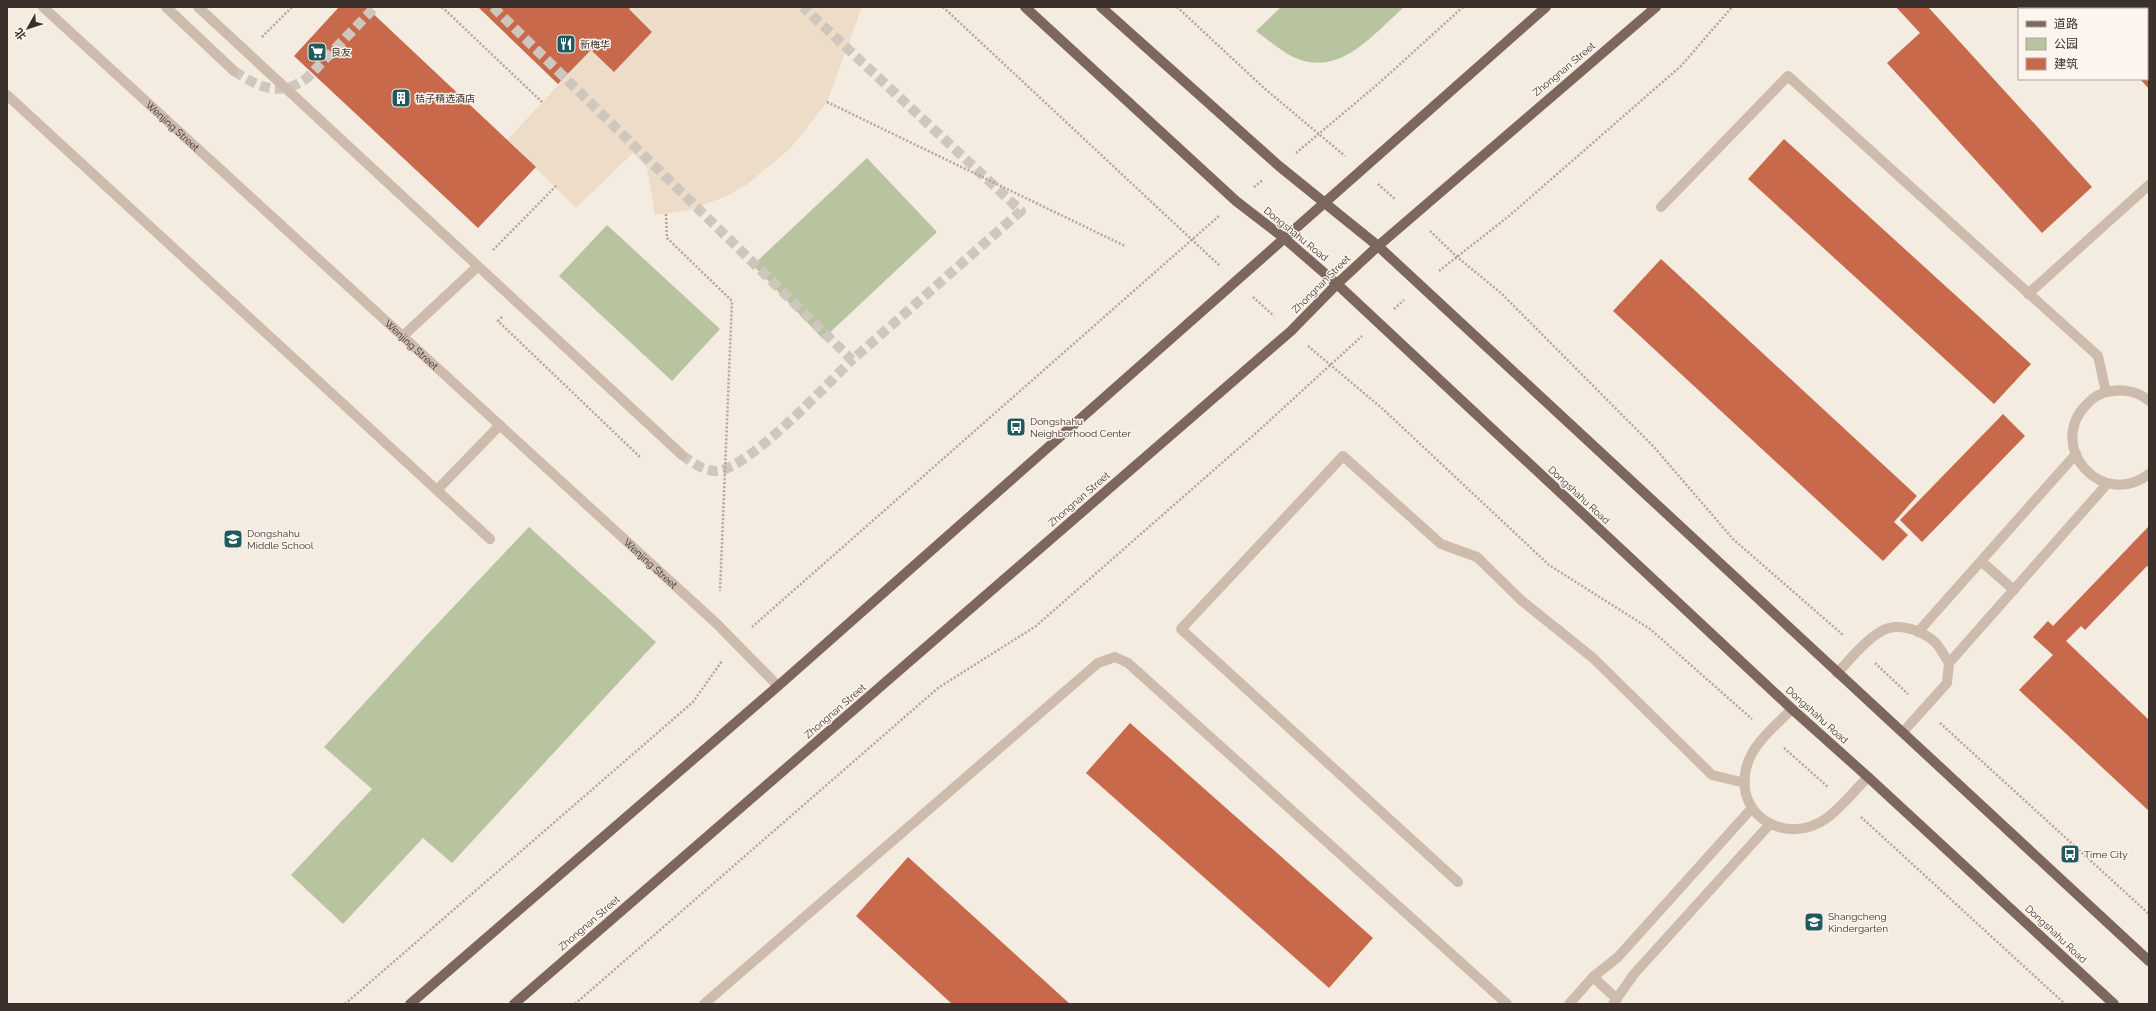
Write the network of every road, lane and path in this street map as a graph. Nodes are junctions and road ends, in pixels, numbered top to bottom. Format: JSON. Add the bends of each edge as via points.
{"nodes":[{"id":1,"x":43,"y":7,"type":"edge"},
{"id":2,"x":166,"y":7,"type":"edge"},
{"id":3,"x":198,"y":7,"type":"edge"},
{"id":4,"x":292,"y":7,"type":"edge"},
{"id":5,"x":442,"y":7,"type":"edge"},
{"id":6,"x":943,"y":7,"type":"edge"},
{"id":7,"x":1025,"y":7,"type":"edge"},
{"id":8,"x":1102,"y":7,"type":"edge"},
{"id":9,"x":1177,"y":7,"type":"edge"},
{"id":10,"x":1463,"y":7,"type":"edge"},
{"id":11,"x":1546,"y":7,"type":"edge"},
{"id":12,"x":1656,"y":7,"type":"edge"},
{"id":13,"x":1732,"y":7,"type":"edge"},
{"id":14,"x":246,"y":54,"type":"junction"},
{"id":15,"x":234,"y":71,"type":"tunnel mouth"},
{"id":16,"x":7,"y":95,"type":"edge"},
{"id":17,"x":542,"y":102,"type":"dead end"},
{"id":18,"x":827,"y":102,"type":"dead end"},
{"id":19,"x":1319,"y":134,"type":"junction"},
{"id":20,"x":1279,"y":166,"type":"junction"},
{"id":21,"x":1362,"y":170,"type":"junction"},
{"id":22,"x":2149,"y":185,"type":"edge"},
{"id":23,"x":556,"y":186,"type":"dead end"},
{"id":24,"x":1236,"y":202,"type":"junction"},
{"id":25,"x":1326,"y":203,"type":"junction"},
{"id":26,"x":1661,"y":207,"type":"dead end"},
{"id":27,"x":666,"y":214,"type":"dead end"},
{"id":28,"x":1414,"y":215,"type":"junction"},
{"id":29,"x":1284,"y":238,"type":"junction"},
{"id":30,"x":1191,"y":239,"type":"junction"},
{"id":31,"x":1125,"y":246,"type":"dead end"},
{"id":32,"x":1378,"y":246,"type":"junction"},
{"id":33,"x":1456,"y":256,"type":"junction"},
{"id":34,"x":477,"y":267,"type":"junction"},
{"id":35,"x":1235,"y":281,"type":"junction"},
{"id":36,"x":1337,"y":284,"type":"junction"},
{"id":37,"x":1422,"y":286,"type":"junction"},
{"id":38,"x":2028,"y":294,"type":"junction"},
{"id":39,"x":516,"y":303,"type":"junction"},
{"id":40,"x":1378,"y":322,"type":"junction"},
{"id":41,"x":1291,"y":331,"type":"junction"},
{"id":42,"x":403,"y":336,"type":"junction"},
{"id":43,"x":1330,"y":364,"type":"junction"},
{"id":44,"x":2106,"y":392,"type":"junction"},
{"id":45,"x":2149,"y":401,"type":"edge"},
{"id":46,"x":500,"y":425,"type":"junction"},
{"id":47,"x":2076,"y":454,"type":"junction"},
{"id":48,"x":682,"y":455,"type":"tunnel mouth"},
{"id":49,"x":641,"y":458,"type":"dead end"},
{"id":50,"x":2149,"y":474,"type":"edge"},
{"id":51,"x":2107,"y":484,"type":"junction"},
{"id":52,"x":437,"y":490,"type":"junction"},
{"id":53,"x":490,"y":540,"type":"dead end"},
{"id":54,"x":1982,"y":562,"type":"junction"},
{"id":55,"x":2014,"y":590,"type":"junction"},
{"id":56,"x":720,"y":591,"type":"dead end"},
{"id":57,"x":1918,"y":632,"type":"junction"},
{"id":58,"x":735,"y":642,"type":"junction"},
{"id":59,"x":1860,"y":649,"type":"junction"},
{"id":60,"x":1949,"y":663,"type":"junction"},
{"id":61,"x":1837,"y":673,"type":"junction"},
{"id":62,"x":778,"y":686,"type":"junction"},
{"id":63,"x":1792,"y":709,"type":"junction"},
{"id":64,"x":1925,"y":709,"type":"junction"},
{"id":65,"x":1903,"y":732,"type":"junction"},
{"id":66,"x":1768,"y":734,"type":"junction"},
{"id":67,"x":1868,"y":777,"type":"junction"},
{"id":68,"x":1745,"y":783,"type":"junction"},
{"id":69,"x":1844,"y":802,"type":"junction"},
{"id":70,"x":1752,"y":808,"type":"junction"},
{"id":71,"x":1770,"y":824,"type":"junction"},
{"id":72,"x":1458,"y":882,"type":"dead end"},
{"id":73,"x":2149,"y":914,"type":"edge"},
{"id":74,"x":2149,"y":961,"type":"edge"},
{"id":75,"x":1593,"y":977,"type":"junction"},
{"id":76,"x":1615,"y":1002,"type":"edge"},
{"id":77,"x":345,"y":1004,"type":"edge"},
{"id":78,"x":410,"y":1004,"type":"edge"},
{"id":79,"x":514,"y":1004,"type":"edge"},
{"id":80,"x":574,"y":1004,"type":"edge"},
{"id":81,"x":704,"y":1004,"type":"edge"},
{"id":82,"x":1506,"y":1004,"type":"edge"},
{"id":83,"x":1569,"y":1004,"type":"edge"},
{"id":84,"x":2065,"y":1004,"type":"edge"},
{"id":85,"x":2114,"y":1004,"type":"edge"}],
"edges":[{"from":1,"to":42,"type":"street","name":"Wenjing Street"},
{"from":2,"to":15,"type":"street"},
{"from":3,"to":14,"type":"street"},
{"from":4,"to":14,"type":"path"},
{"from":5,"to":17,"type":"path"},
{"from":6,"to":30,"type":"path"},
{"from":7,"to":24,"type":"main road","name":"Dongshahu Road"},
{"from":8,"to":20,"type":"main road"},
{"from":9,"to":19,"type":"path","via":[[1264,88]]},
{"from":10,"to":19,"type":"path"},
{"from":11,"to":21,"type":"main road"},
{"from":12,"to":28,"type":"main road","name":"Zhongnan Street"},
{"from":13,"to":33,"type":"path","via":[[1681,66],[1509,216]]},
{"from":14,"to":34,"type":"street"},
{"from":16,"to":52,"type":"street"},
{"from":18,"to":31,"type":"path"},
{"from":19,"to":20,"type":"path"},
{"from":19,"to":21,"type":"path"},
{"from":20,"to":24,"type":"path"},
{"from":20,"to":25,"type":"main road"},
{"from":21,"to":25,"type":"main road"},
{"from":21,"to":28,"type":"path"},
{"from":22,"to":38,"type":"street"},
{"from":23,"to":34,"type":"path"},
{"from":24,"to":29,"type":"main road","name":"Dongshahu Road"},
{"from":24,"to":30,"type":"path"},
{"from":25,"to":29,"type":"main road"},
{"from":25,"to":32,"type":"main road"},
{"from":26,"to":38,"type":"street","via":[[1788,76]]},
{"from":27,"to":56,"type":"path","via":[[667,238],[732,301]]},
{"from":28,"to":32,"type":"main road","name":"Zhongnan Street"},
{"from":28,"to":33,"type":"path"},
{"from":29,"to":35,"type":"main road"},
{"from":29,"to":36,"type":"main road","name":"Dongshahu Road"},
{"from":30,"to":35,"type":"path"},
{"from":30,"to":58,"type":"path"},
{"from":32,"to":36,"type":"main road","name":"Zhongnan Street"},
{"from":32,"to":37,"type":"main road"},
{"from":33,"to":37,"type":"path"},
{"from":33,"to":59,"type":"path","via":[[1502,294],[1654,447],[1732,539]]},
{"from":34,"to":39,"type":"street"},
{"from":34,"to":42,"type":"street"},
{"from":35,"to":41,"type":"path"},
{"from":35,"to":62,"type":"main road"},
{"from":36,"to":40,"type":"main road","name":"Dongshahu Road"},
{"from":36,"to":41,"type":"main road","name":"Zhongnan Street"},
{"from":37,"to":40,"type":"path"},
{"from":37,"to":61,"type":"main road"},
{"from":38,"to":44,"type":"street","via":[[2098,356]]},
{"from":39,"to":48,"type":"street"},
{"from":39,"to":49,"type":"path","via":[[498,321]]},
{"from":40,"to":43,"type":"path"},
{"from":40,"to":63,"type":"main road","name":"Dongshahu Road"},
{"from":41,"to":43,"type":"path"},
{"from":41,"to":79,"type":"main road","name":"Zhongnan Street"},
{"from":42,"to":46,"type":"street","name":"Wenjing Street"},
{"from":43,"to":66,"type":"path","via":[[1384,410],[1549,565],[1650,629]]},
{"from":43,"to":80,"type":"path","via":[[1256,433],[1036,626],[938,688]]},
{"from":44,"to":45,"type":"street","via":[[2122,390],[2145,397]]},
{"from":44,"to":47,"type":"street","via":[[2091,399],[2080,411],[2072,435]]},
{"from":46,"to":52,"type":"street"},
{"from":46,"to":58,"type":"street","name":"Wenjing Street"},
{"from":47,"to":51,"type":"street","via":[[2082,467],[2094,478]]},
{"from":47,"to":54,"type":"street"},
{"from":50,"to":51,"type":"street","via":[[2141,481],[2125,485]]},
{"from":51,"to":55,"type":"street"},
{"from":52,"to":53,"type":"street"},
{"from":54,"to":55,"type":"street"},
{"from":54,"to":57,"type":"street"},
{"from":55,"to":60,"type":"street"},
{"from":57,"to":59,"type":"street","via":[[1899,626],[1882,630]]},
{"from":57,"to":60,"type":"street","via":[[1936,643]]},
{"from":58,"to":62,"type":"street","name":"Wenjing Street"},
{"from":58,"to":77,"type":"path","via":[[693,702]]},
{"from":59,"to":61,"type":"street"},
{"from":59,"to":64,"type":"path"},
{"from":60,"to":64,"type":"street","via":[[1947,683]]},
{"from":61,"to":65,"type":"main road"},
{"from":62,"to":78,"type":"main road"},
{"from":63,"to":66,"type":"street"},
{"from":63,"to":67,"type":"main road","name":"Dongshahu Road"},
{"from":64,"to":65,"type":"street"},
{"from":64,"to":73,"type":"path"},
{"from":65,"to":74,"type":"main road"},
{"from":66,"to":68,"type":"street","via":[[1753,751],[1746,768]]},
{"from":66,"to":69,"type":"path"},
{"from":67,"to":69,"type":"street"},
{"from":67,"to":85,"type":"main road","name":"Dongshahu Road"},
{"from":68,"to":70,"type":"street"},
{"from":68,"to":72,"type":"street","via":[[1712,775],[1593,658],[1522,601],[1477,557],[1441,544],[1343,456],[1181,629]]},
{"from":69,"to":71,"type":"street","via":[[1827,818],[1795,830]]},
{"from":69,"to":84,"type":"path"},
{"from":70,"to":71,"type":"street"},
{"from":70,"to":75,"type":"street","via":[[1618,957]]},
{"from":71,"to":76,"type":"street","via":[[1634,974]]},
{"from":75,"to":76,"type":"street"},
{"from":75,"to":83,"type":"street"},
{"from":81,"to":82,"type":"street","via":[[1098,663],[1115,657],[1128,663]]}]}
